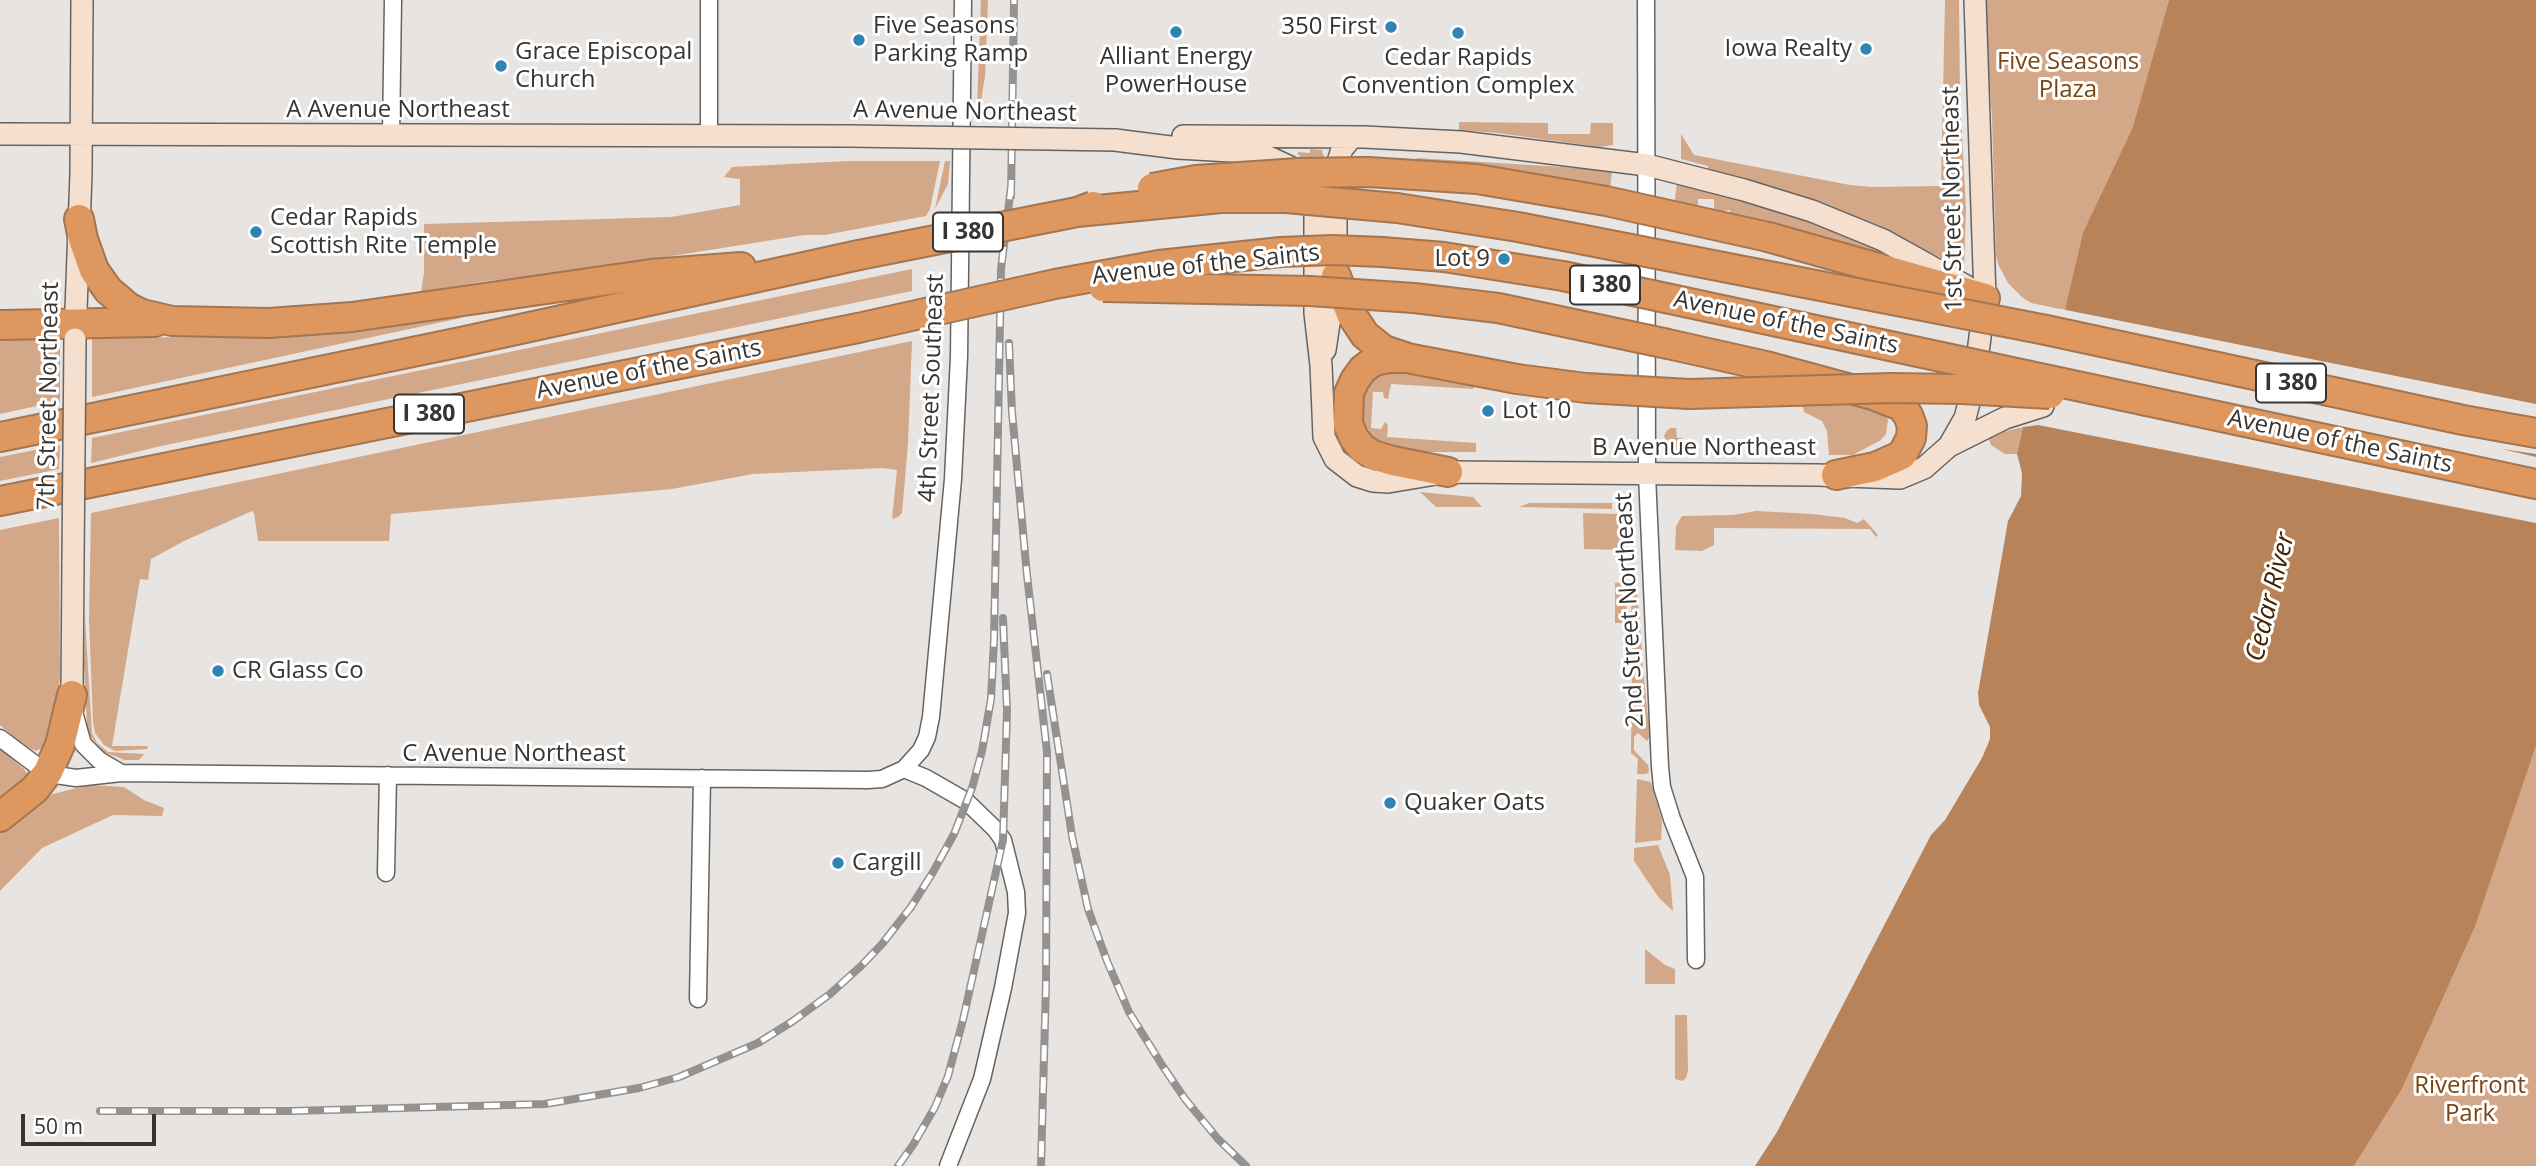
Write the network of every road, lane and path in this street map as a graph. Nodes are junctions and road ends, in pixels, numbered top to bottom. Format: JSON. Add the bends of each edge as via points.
{"nodes":[{"id":1,"x":82,"y":0,"type":"edge"},
{"id":2,"x":393,"y":0,"type":"edge"},
{"id":3,"x":709,"y":0,"type":"edge"},
{"id":4,"x":963,"y":0,"type":"edge"},
{"id":5,"x":1646,"y":0,"type":"edge"},
{"id":6,"x":1975,"y":0,"type":"edge"},
{"id":7,"x":0,"y":134,"type":"edge"},
{"id":8,"x":81,"y":135,"type":"junction"},
{"id":9,"x":391,"y":136,"type":"junction"},
{"id":10,"x":709,"y":137,"type":"junction"},
{"id":11,"x":1352,"y":137,"type":"junction"},
{"id":12,"x":1115,"y":139,"type":"junction"},
{"id":13,"x":1647,"y":165,"type":"junction"},
{"id":14,"x":1077,"y":212,"type":"junction"},
{"id":15,"x":79,"y":219,"type":"junction"},
{"id":16,"x":828,"y":262,"type":"junction"},
{"id":17,"x":1336,"y":276,"type":"junction"},
{"id":18,"x":1055,"y":284,"type":"junction"},
{"id":19,"x":1985,"y":298,"type":"junction"},
{"id":20,"x":172,"y":321,"type":"junction"},
{"id":21,"x":0,"y":325,"type":"edge"},
{"id":22,"x":75,"y":331,"type":"junction"},
{"id":23,"x":1407,"y":358,"type":"junction"},
{"id":24,"x":1321,"y":365,"type":"junction"},
{"id":25,"x":1766,"y":366,"type":"junction"},
{"id":26,"x":1972,"y":396,"type":"junction"},
{"id":27,"x":2147,"y":401,"type":"junction"},
{"id":28,"x":2384,"y":403,"type":"junction"},
{"id":29,"x":2043,"y":405,"type":"dead end"},
{"id":30,"x":2536,"y":415,"type":"edge"},
{"id":31,"x":2536,"y":433,"type":"edge"},
{"id":32,"x":0,"y":437,"type":"edge"},
{"id":33,"x":1949,"y":446,"type":"junction"},
{"id":34,"x":185,"y":463,"type":"junction"},
{"id":35,"x":1448,"y":472,"type":"junction"},
{"id":36,"x":1647,"y":475,"type":"junction"},
{"id":37,"x":1836,"y":475,"type":"junction"},
{"id":38,"x":2536,"y":484,"type":"edge"},
{"id":39,"x":0,"y":501,"type":"edge"},
{"id":40,"x":0,"y":518,"type":"edge"},
{"id":41,"x":72,"y":695,"type":"junction"},
{"id":42,"x":0,"y":738,"type":"edge"},
{"id":43,"x":904,"y":769,"type":"junction"},
{"id":44,"x":48,"y":772,"type":"junction"},
{"id":45,"x":121,"y":773,"type":"junction"},
{"id":46,"x":388,"y":775,"type":"junction"},
{"id":47,"x":702,"y":778,"type":"junction"},
{"id":48,"x":0,"y":817,"type":"edge"},
{"id":49,"x":386,"y":873,"type":"dead end"},
{"id":50,"x":1696,"y":960,"type":"dead end"},
{"id":51,"x":698,"y":999,"type":"dead end"},
{"id":52,"x":948,"y":1166,"type":"edge"}],
"edges":[{"from":1,"to":8,"type":"street","name":"7th Street Northeast"},
{"from":2,"to":9,"type":"street"},
{"from":3,"to":10,"type":"street"},
{"from":4,"to":43,"type":"street","name":"4th Street Southeast","via":[[954,467],[931,718],[921,750]]},
{"from":5,"to":13,"type":"street","name":"2nd Street Northeast"},
{"from":6,"to":19,"type":"street","name":"1st Street Northeast"},
{"from":7,"to":8,"type":"street","name":"A Avenue Northeast"},
{"from":8,"to":9,"type":"street","name":"A Avenue Northeast"},
{"from":8,"to":15,"type":"street","name":"7th Street Northeast"},
{"from":9,"to":10,"type":"street","name":"A Avenue Northeast"},
{"from":10,"to":12,"type":"street","name":"A Avenue Northeast","bridge":true},
{"from":11,"to":12,"type":"street","name":"A Avenue Northeast"},
{"from":11,"to":13,"type":"street","name":"A Avenue Northeast","via":[[1503,146]]},
{"from":11,"to":17,"type":"street","via":[[1336,168]]},
{"from":12,"to":24,"type":"street","via":[[1249,152],[1275,159],[1300,175],[1315,203],[1315,313]]},
{"from":13,"to":19,"type":"street","name":"A Avenue Northeast","via":[[1812,211],[1883,240]]},
{"from":13,"to":36,"type":"street","name":"2nd Street Northeast"},
{"from":14,"to":16,"type":"highway","number":"I 380","bridge":true},
{"from":14,"to":19,"type":"highway","bridge":true,"via":[[1155,187],[1196,180],[1368,172],[1478,179],[1606,201],[1768,237]]},
{"from":14,"to":28,"type":"highway","name":"Avenue of the Saints","number":"I 380","bridge":true,"via":[[1234,198],[1396,208],[1814,283]]},
{"from":15,"to":20,"type":"highway","via":[[94,270],[108,290],[142,314]]},
{"from":15,"to":22,"type":"street","name":"7th Street Northeast"},
{"from":16,"to":20,"type":"highway","via":[[652,274],[310,321]]},
{"from":16,"to":32,"type":"highway","number":"I 380"},
{"from":17,"to":23,"type":"highway","via":[[1365,335],[1384,350]]},
{"from":17,"to":24,"type":"street"},
{"from":18,"to":25,"type":"highway","bridge":true,"via":[[1311,291],[1486,306]]},
{"from":18,"to":27,"type":"highway","name":"Avenue of the Saints","number":"I 380","bridge":true,"via":[[1159,265],[1281,252],[1333,250],[1444,257],[1575,278]]},
{"from":18,"to":34,"type":"highway","name":"Avenue of the Saints","number":"I 380","bridge":true},
{"from":19,"to":26,"type":"street","name":"1st Street Northeast"},
{"from":20,"to":22,"type":"highway"},
{"from":21,"to":22,"type":"highway"},
{"from":22,"to":41,"type":"street","name":"7th Street Northeast","bridge":true},
{"from":23,"to":27,"type":"highway","bridge":true,"via":[[1586,388],[1689,394],[1940,388]]},
{"from":23,"to":35,"type":"highway","via":[[1374,361],[1363,369],[1349,393],[1348,424],[1354,438],[1373,456]]},
{"from":24,"to":35,"type":"street","name":"B Avenue Northeast","via":[[1324,437],[1328,450],[1345,469],[1373,481]]},
{"from":25,"to":26,"type":"highway"},
{"from":25,"to":37,"type":"highway","via":[[1873,395],[1901,406],[1908,415],[1911,438],[1902,455],[1875,467]]},
{"from":26,"to":33,"type":"street","name":"B Avenue Northeast"},
{"from":27,"to":38,"type":"highway","name":"Avenue of the Saints","number":"I 380"},
{"from":28,"to":30,"type":"highway"},
{"from":28,"to":31,"type":"highway","name":"Avenue of the Saints","number":"I 380"},
{"from":29,"to":33,"type":"street","name":"B Avenue Northeast"},
{"from":33,"to":37,"type":"street","name":"B Avenue Northeast","via":[[1924,468],[1900,478]]},
{"from":34,"to":39,"type":"highway","name":"Avenue of the Saints","number":"I 380"},
{"from":34,"to":40,"type":"highway"},
{"from":35,"to":36,"type":"street","name":"B Avenue Northeast"},
{"from":36,"to":37,"type":"street","name":"B Avenue Northeast"},
{"from":36,"to":50,"type":"street","name":"2nd Street Northeast","via":[[1662,787],[1695,877]]},
{"from":41,"to":44,"type":"highway"},
{"from":41,"to":45,"type":"street","name":"7th Street Northeast","via":[[83,744]]},
{"from":42,"to":44,"type":"street"},
{"from":43,"to":47,"type":"street","name":"C Avenue Northeast","via":[[868,780]]},
{"from":43,"to":52,"type":"street","via":[[973,806],[1003,840],[1014,883],[1017,913],[982,1079]]},
{"from":44,"to":45,"type":"street","name":"C Avenue Northeast","via":[[76,778]]},
{"from":44,"to":48,"type":"highway","via":[[35,789]]},
{"from":45,"to":46,"type":"street","name":"C Avenue Northeast"},
{"from":46,"to":47,"type":"street","name":"C Avenue Northeast"},
{"from":46,"to":49,"type":"street"},
{"from":47,"to":51,"type":"street"}]}
